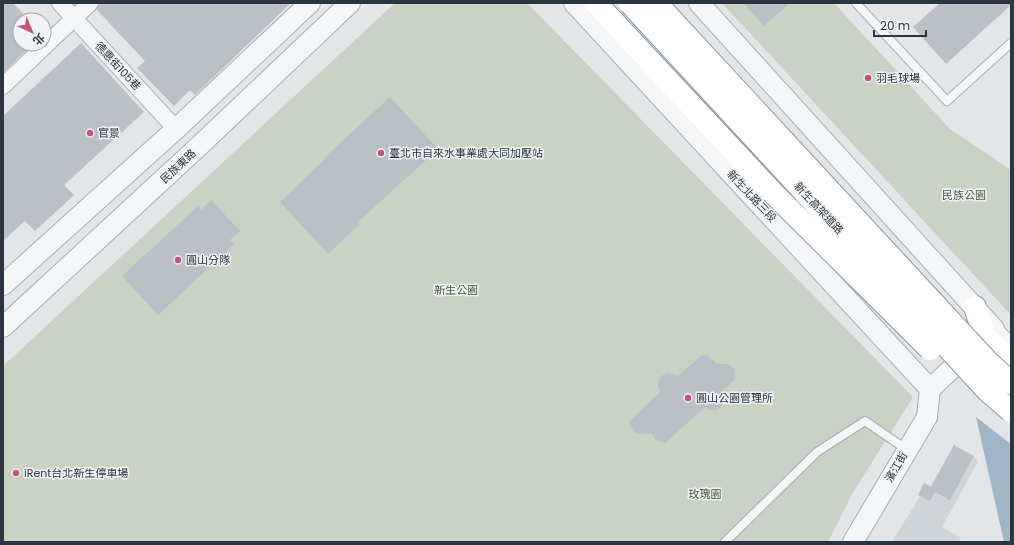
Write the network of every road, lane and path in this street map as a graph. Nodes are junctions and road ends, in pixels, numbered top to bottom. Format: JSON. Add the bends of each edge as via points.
{"nodes":[{"id":1,"x":60,"y":3,"type":"edge"},
{"id":2,"x":90,"y":3,"type":"edge"},
{"id":3,"x":310,"y":3,"type":"edge"},
{"id":4,"x":350,"y":3,"type":"edge"},
{"id":5,"x":574,"y":3,"type":"edge"},
{"id":6,"x":596,"y":3,"type":"edge"},
{"id":7,"x":630,"y":3,"type":"edge"},
{"id":8,"x":656,"y":3,"type":"edge"},
{"id":9,"x":699,"y":3,"type":"edge"},
{"id":10,"x":856,"y":3,"type":"edge"},
{"id":11,"x":74,"y":19,"type":"junction"},
{"id":12,"x":1011,"y":43,"type":"edge"},
{"id":13,"x":3,"y":86,"type":"edge"},
{"id":14,"x":176,"y":129,"type":"junction"},
{"id":15,"x":3,"y":285,"type":"edge"},
{"id":16,"x":974,"y":307,"type":"joint"},
{"id":17,"x":3,"y":326,"type":"edge"},
{"id":18,"x":990,"y":333,"type":"junction"},
{"id":19,"x":1008,"y":354,"type":"edge"},
{"id":20,"x":1011,"y":383,"type":"edge"},
{"id":21,"x":930,"y":389,"type":"junction"},
{"id":22,"x":1011,"y":411,"type":"edge"},
{"id":23,"x":1011,"y":422,"type":"edge"},
{"id":24,"x":906,"y":450,"type":"junction"},
{"id":25,"x":725,"y":542,"type":"edge"},
{"id":26,"x":853,"y":542,"type":"edge"}],
"edges":[{"from":1,"to":11,"type":"street","name":"德惠街105巷"},
{"from":2,"to":11,"type":"street"},
{"from":3,"to":14,"type":"street"},
{"from":4,"to":17,"type":"street","name":"民族東路"},
{"from":5,"to":21,"type":"street","name":"新生北路三段"},
{"from":6,"to":23,"type":"highway","bridge":true,"via":[[772,192],[973,390]]},
{"from":7,"to":22,"type":"highway","name":"新生高架道路","bridge":true,"via":[[988,391]]},
{"from":8,"to":20,"type":"highway","name":"新生高架道路","bridge":true,"via":[[987,361]]},
{"from":9,"to":16,"type":"street"},
{"from":10,"to":12,"type":"lane","via":[[947,102]]},
{"from":11,"to":13,"type":"street"},
{"from":11,"to":14,"type":"street","name":"德惠街105巷"},
{"from":14,"to":15,"type":"street"},
{"from":16,"to":18,"type":"highway"},
{"from":18,"to":19,"type":"highway"},
{"from":18,"to":21,"type":"street"},
{"from":21,"to":24,"type":"street","name":"濱江街","via":[[927,417]]},
{"from":24,"to":25,"type":"lane","via":[[865,421],[817,452]]},
{"from":24,"to":26,"type":"street","name":"濱江街"}]}
